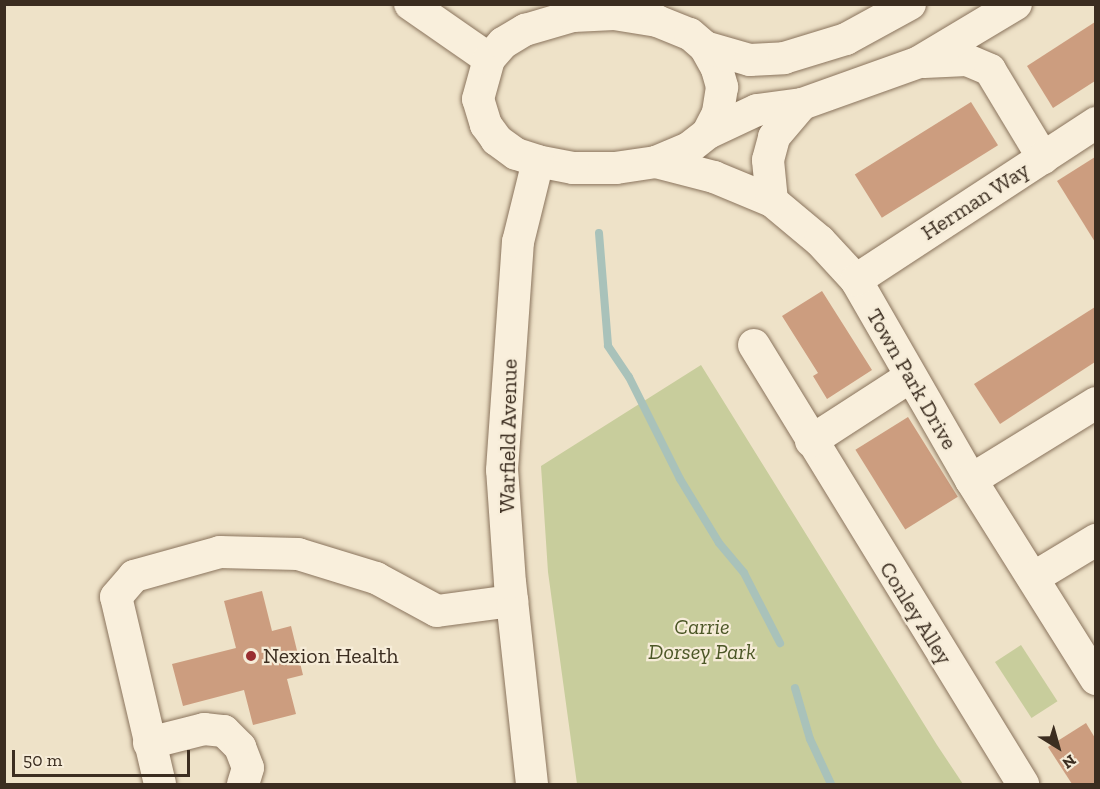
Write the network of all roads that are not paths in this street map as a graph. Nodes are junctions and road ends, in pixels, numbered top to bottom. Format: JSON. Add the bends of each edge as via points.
{"nodes":[{"id":1,"x":410,"y":4,"type":"edge"},
{"id":2,"x":910,"y":4,"type":"edge"},
{"id":3,"x":1012,"y":7,"type":"edge"},
{"id":4,"x":572,"y":10,"type":"edge"},
{"id":5,"x":705,"y":46,"type":"junction"},
{"id":6,"x":489,"y":59,"type":"junction"},
{"id":7,"x":919,"y":62,"type":"junction"},
{"id":8,"x":990,"y":70,"type":"junction"},
{"id":9,"x":802,"y":104,"type":"junction"},
{"id":10,"x":1095,"y":123,"type":"edge"},
{"id":11,"x":708,"y":133,"type":"junction"},
{"id":12,"x":1043,"y":158,"type":"junction"},
{"id":13,"x":538,"y":161,"type":"junction"},
{"id":14,"x":656,"y":162,"type":"junction"},
{"id":15,"x":772,"y":201,"type":"junction"},
{"id":16,"x":855,"y":280,"type":"junction"},
{"id":17,"x":754,"y":345,"type":"dead end"},
{"id":18,"x":910,"y":377,"type":"junction"},
{"id":19,"x":1095,"y":403,"type":"edge"},
{"id":20,"x":811,"y":441,"type":"junction"},
{"id":21,"x":971,"y":480,"type":"junction"},
{"id":22,"x":1095,"y":540,"type":"edge"},
{"id":23,"x":1033,"y":578,"type":"junction"},
{"id":24,"x":512,"y":601,"type":"junction"},
{"id":25,"x":1095,"y":679,"type":"edge"},
{"id":26,"x":149,"y":743,"type":"junction"},
{"id":27,"x":160,"y":784,"type":"edge"},
{"id":28,"x":243,"y":784,"type":"edge"},
{"id":29,"x":532,"y":784,"type":"edge"},
{"id":30,"x":1023,"y":784,"type":"edge"}],
"edges":[{"from":1,"to":6,"type":"street"},
{"from":2,"to":5,"type":"street","via":[[846,39],[784,58],[750,60]]},
{"from":3,"to":7,"type":"street"},
{"from":3,"to":8,"type":"street"},
{"from":4,"to":5,"type":"street","via":[[657,21],[690,34]]},
{"from":4,"to":6,"type":"street","via":[[525,30],[503,43]]},
{"from":5,"to":11,"type":"street","via":[[722,87],[718,113]]},
{"from":6,"to":13,"type":"street","via":[[478,99],[486,125],[516,154]]},
{"from":7,"to":8,"type":"street","via":[[967,60]]},
{"from":7,"to":9,"type":"street"},
{"from":8,"to":12,"type":"street"},
{"from":9,"to":11,"type":"street","via":[[757,110]]},
{"from":9,"to":15,"type":"street","via":[[774,137],[768,160]]},
{"from":10,"to":12,"type":"street","name":"Herman Way"},
{"from":11,"to":14,"type":"street","via":[[689,148]]},
{"from":12,"to":16,"type":"street","name":"Herman Way"},
{"from":13,"to":14,"type":"street","via":[[573,168],[616,168]]},
{"from":13,"to":24,"type":"street","name":"Warfield Avenue","via":[[518,242],[502,470]]},
{"from":14,"to":15,"type":"street","name":"Town Park Drive","via":[[714,177]]},
{"from":15,"to":16,"type":"street","name":"Town Park Drive","via":[[820,241]]},
{"from":16,"to":18,"type":"street","name":"Town Park Drive"},
{"from":17,"to":20,"type":"street","name":"Conley Alley"},
{"from":18,"to":20,"type":"street"},
{"from":18,"to":21,"type":"street","name":"Town Park Drive"},
{"from":19,"to":21,"type":"street"},
{"from":20,"to":30,"type":"street","name":"Conley Alley"},
{"from":21,"to":23,"type":"street","name":"Town Park Drive"},
{"from":22,"to":23,"type":"street"},
{"from":23,"to":25,"type":"street","name":"Town Park Drive"},
{"from":24,"to":26,"type":"street","via":[[437,611],[376,578],[298,554],[220,552],[134,576],[116,597]]},
{"from":24,"to":29,"type":"street","name":"Warfield Avenue"},
{"from":26,"to":27,"type":"street"},
{"from":26,"to":28,"type":"street","via":[[204,729],[224,731],[240,747],[248,768]]}]}
